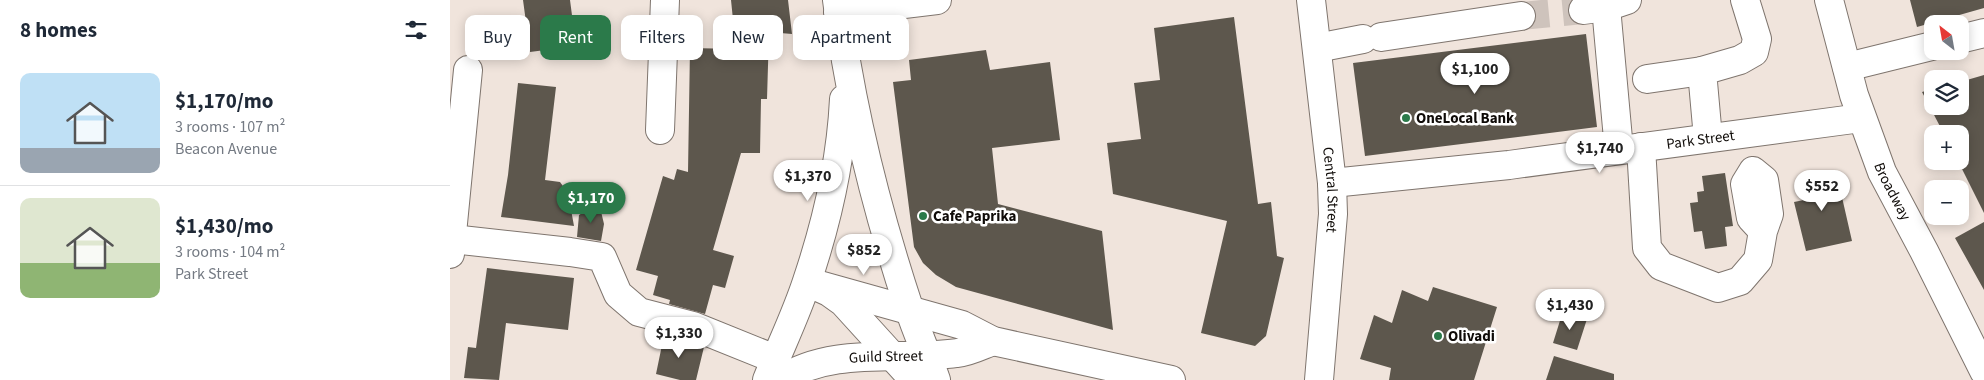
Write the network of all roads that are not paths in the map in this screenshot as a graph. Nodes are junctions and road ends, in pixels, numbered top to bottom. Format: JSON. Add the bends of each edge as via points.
{"nodes":[{"id":1,"x":665,"y":0,"type":"edge"},
{"id":2,"x":937,"y":0,"type":"edge"},
{"id":3,"x":1311,"y":0,"type":"edge"},
{"id":4,"x":1745,"y":0,"type":"edge"},
{"id":5,"x":1829,"y":0,"type":"edge"},
{"id":6,"x":838,"y":6,"type":"edge"},
{"id":7,"x":1605,"y":6,"type":"edge"},
{"id":8,"x":1521,"y":16,"type":"tunnel mouth"},
{"id":9,"x":1984,"y":33,"type":"edge"},
{"id":10,"x":1969,"y":37,"type":"edge"},
{"id":11,"x":1317,"y":48,"type":"junction"},
{"id":12,"x":1924,"y":48,"type":"edge"},
{"id":13,"x":843,"y":60,"type":"edge"},
{"id":14,"x":845,"y":60,"type":"edge"},
{"id":15,"x":1847,"y":67,"type":"junction"},
{"id":16,"x":468,"y":70,"type":"dead end"},
{"id":17,"x":1702,"y":71,"type":"junction"},
{"id":18,"x":1647,"y":79,"type":"dead end"},
{"id":19,"x":1861,"y":118,"type":"junction"},
{"id":20,"x":660,"y":130,"type":"dead end"},
{"id":21,"x":1747,"y":133,"type":"junction"},
{"id":22,"x":1708,"y":138,"type":"junction"},
{"id":23,"x":1630,"y":149,"type":"junction"},
{"id":24,"x":1332,"y":183,"type":"junction"},
{"id":25,"x":451,"y":247,"type":"edge"},
{"id":26,"x":807,"y":282,"type":"junction"},
{"id":27,"x":910,"y":310,"type":"junction"},
{"id":28,"x":993,"y":341,"type":"junction"},
{"id":29,"x":891,"y":356,"type":"junction"},
{"id":30,"x":932,"y":367,"type":"edge"},
{"id":31,"x":1984,"y":371,"type":"edge"},
{"id":32,"x":774,"y":373,"type":"edge"},
{"id":33,"x":914,"y":380,"type":"edge"},
{"id":34,"x":1172,"y":380,"type":"edge"},
{"id":35,"x":1319,"y":380,"type":"edge"}],
"edges":[{"from":1,"to":20,"type":"street"},
{"from":2,"to":6,"type":"street"},
{"from":3,"to":11,"type":"street","name":"Central Street"},
{"from":4,"to":17,"type":"street","via":[[1757,39],[1754,52],[1740,60]]},
{"from":5,"to":15,"type":"street","name":"Broadway"},
{"from":7,"to":23,"type":"street"},
{"from":8,"to":11,"type":"street"},
{"from":9,"to":10,"type":"street"},
{"from":11,"to":24,"type":"street","name":"Central Street"},
{"from":12,"to":15,"type":"street"},
{"from":13,"to":26,"type":"street","via":[[842,130],[836,173]]},
{"from":14,"to":27,"type":"street","via":[[869,173]]},
{"from":15,"to":19,"type":"street","name":"Broadway"},
{"from":16,"to":25,"type":"street"},
{"from":17,"to":18,"type":"street"},
{"from":17,"to":22,"type":"street"},
{"from":19,"to":21,"type":"street","name":"Park Street"},
{"from":19,"to":31,"type":"street","name":"Broadway","via":[[1882,172]]},
{"from":21,"to":22,"type":"street","name":"Park Street"},
{"from":21,"to":23,"type":"street","via":[[1753,171],[1764,180],[1769,214],[1762,231],[1758,260],[1740,281],[1718,288],[1660,266],[1647,248]]},
{"from":22,"to":23,"type":"street","name":"Park Street"},
{"from":23,"to":24,"type":"street","name":"Park Street"},
{"from":24,"to":35,"type":"street","name":"Central Street","via":[[1332,223]]},
{"from":25,"to":32,"type":"street","via":[[570,252],[602,257],[618,294],[639,312],[693,326]]},
{"from":26,"to":27,"type":"street"},
{"from":26,"to":29,"type":"street","via":[[844,302]]},
{"from":26,"to":32,"type":"street"},
{"from":27,"to":28,"type":"street","via":[[962,325]]},
{"from":27,"to":30,"type":"street"},
{"from":28,"to":30,"type":"street","name":"Guild Street"},
{"from":28,"to":34,"type":"street"},
{"from":29,"to":30,"type":"street","name":"Guild Street"},
{"from":29,"to":32,"type":"street","name":"Guild Street","via":[[830,361]]},
{"from":29,"to":33,"type":"street"}]}
